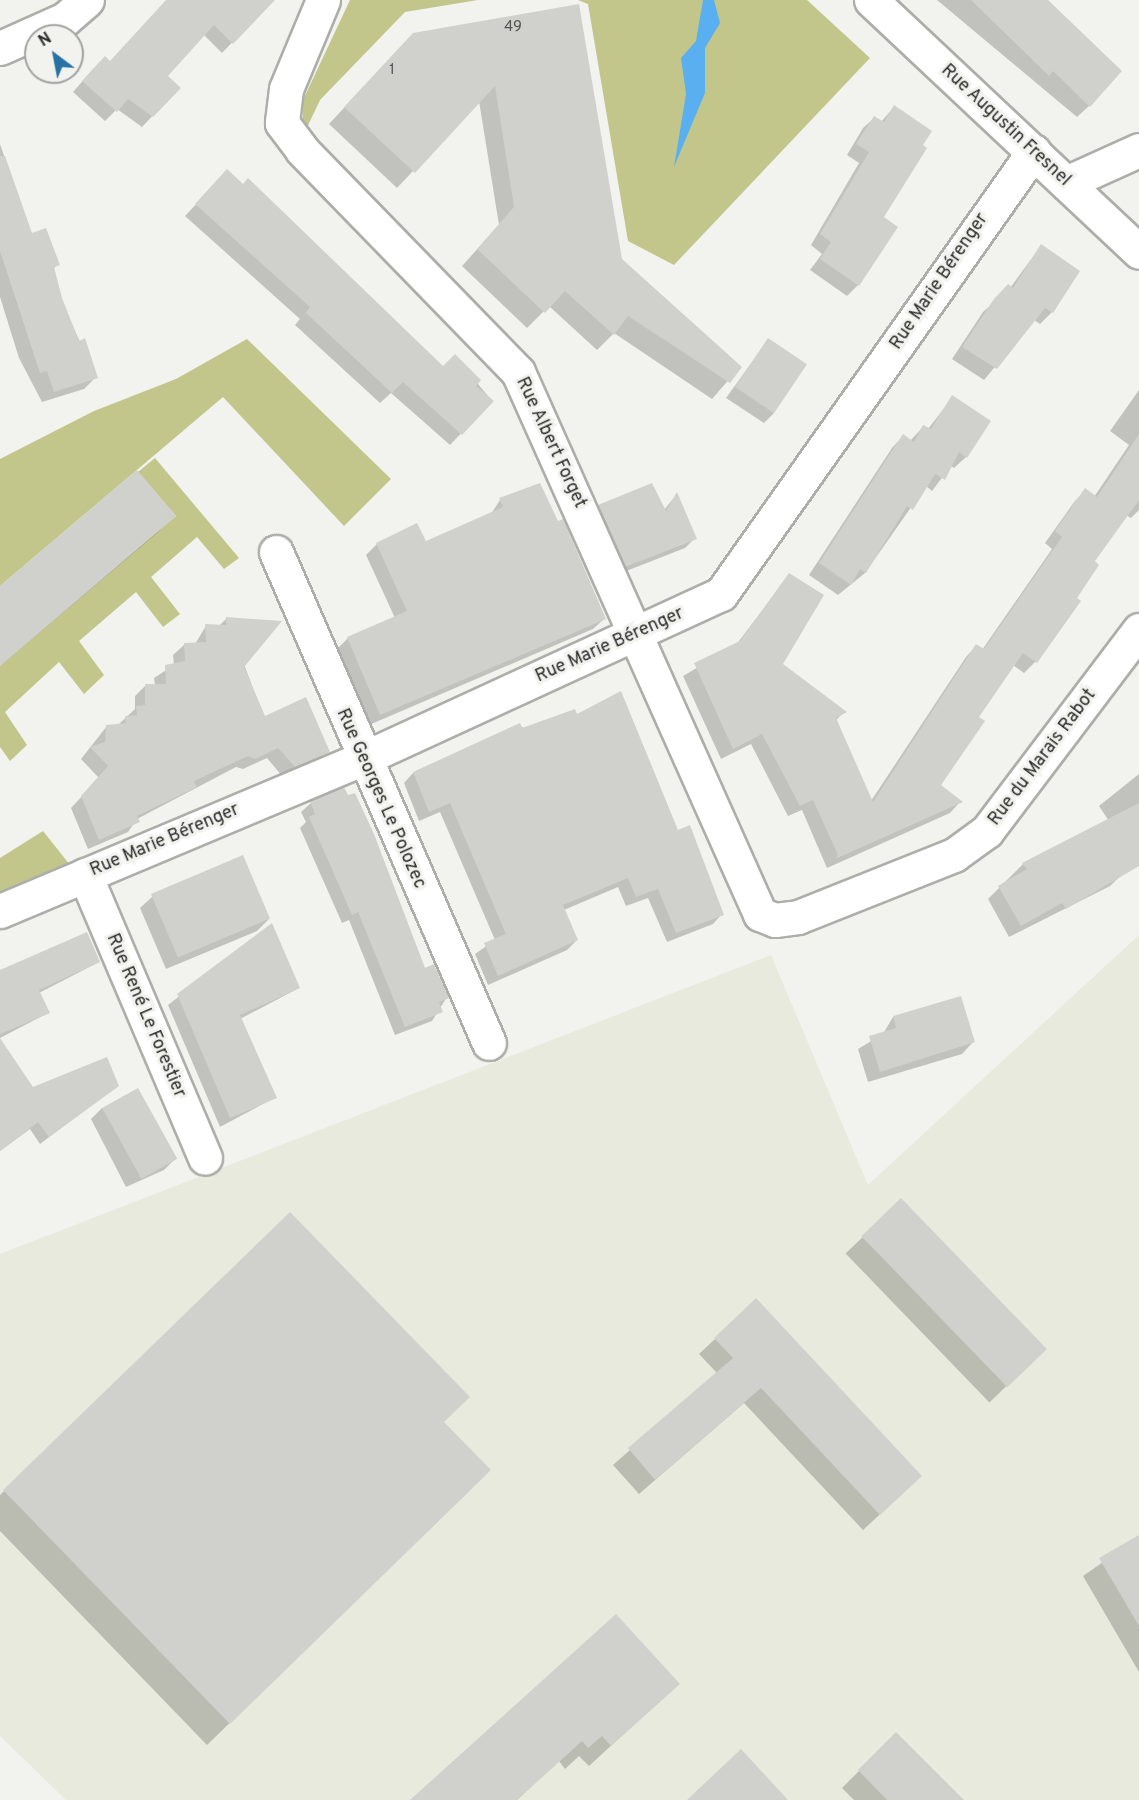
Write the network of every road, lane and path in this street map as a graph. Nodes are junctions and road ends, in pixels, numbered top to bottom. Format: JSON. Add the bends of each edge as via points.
{"nodes":[{"id":1,"x":87,"y":0,"type":"edge"},
{"id":2,"x":323,"y":0,"type":"edge"},
{"id":3,"x":871,"y":0,"type":"edge"},
{"id":4,"x":0,"y":48,"type":"edge"},
{"id":5,"x":1139,"y":150,"type":"edge"},
{"id":6,"x":1034,"y":151,"type":"junction"},
{"id":7,"x":1066,"y":183,"type":"junction"},
{"id":8,"x":1139,"y":252,"type":"edge"},
{"id":9,"x":276,"y":552,"type":"dead end"},
{"id":10,"x":1139,"y":630,"type":"edge"},
{"id":11,"x":637,"y":633,"type":"junction"},
{"id":12,"x":362,"y":759,"type":"junction"},
{"id":13,"x":85,"y":874,"type":"junction"},
{"id":14,"x":0,"y":911,"type":"edge"},
{"id":15,"x":760,"y":914,"type":"joint"},
{"id":16,"x":489,"y":1043,"type":"dead end"},
{"id":17,"x":205,"y":1158,"type":"dead end"}],
"edges":[{"from":1,"to":4,"type":"street","via":[[65,19]]},
{"from":2,"to":11,"type":"street","name":"Rue Albert Forget","via":[[286,89],[282,123],[367,219],[518,372]]},
{"from":3,"to":6,"type":"street","name":"Rue Augustin Fresnel"},
{"from":5,"to":7,"type":"street"},
{"from":6,"to":7,"type":"street","name":"Rue Augustin Fresnel"},
{"from":6,"to":11,"type":"street","name":"Rue Marie Bérenger","via":[[733,581],[705,603]]},
{"from":7,"to":8,"type":"street","name":"Rue Augustin Fresnel"},
{"from":9,"to":12,"type":"street","name":"Rue Georges Le Polozec"},
{"from":10,"to":15,"type":"street","name":"Rue du Marais Rabot","via":[[987,831],[954,855],[798,916],[775,920]]},
{"from":11,"to":12,"type":"street","name":"Rue Marie Bérenger"},
{"from":11,"to":15,"type":"street","name":"Rue Albert Forget"},
{"from":12,"to":13,"type":"street","name":"Rue Marie Bérenger"},
{"from":12,"to":16,"type":"street","name":"Rue Georges Le Polozec"},
{"from":13,"to":14,"type":"street","name":"Rue Marie Bérenger"},
{"from":13,"to":17,"type":"street","name":"Rue René Le Forestier"}]}
